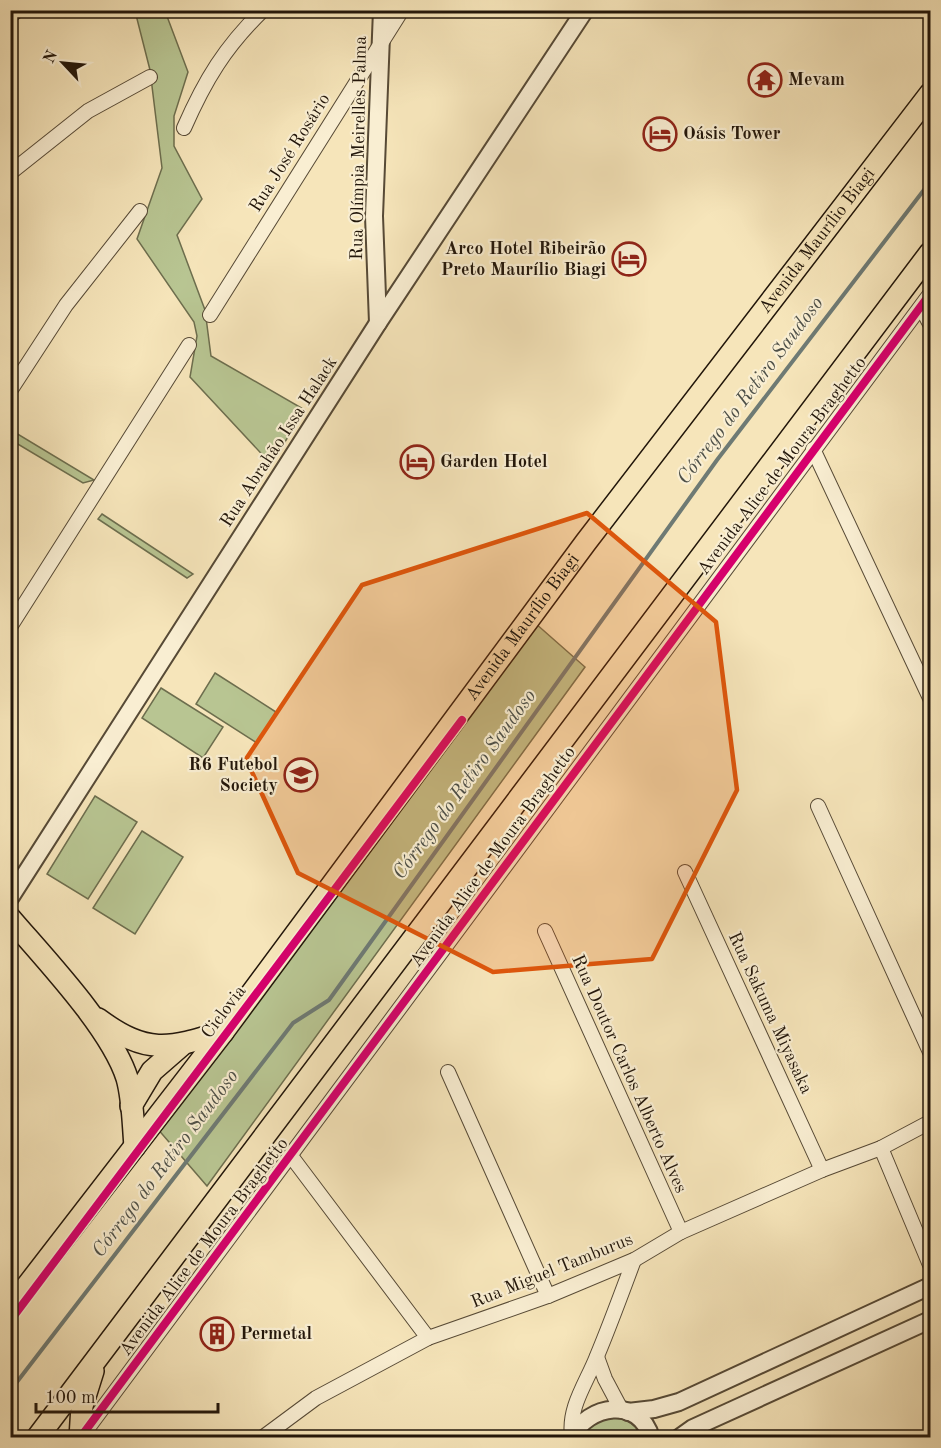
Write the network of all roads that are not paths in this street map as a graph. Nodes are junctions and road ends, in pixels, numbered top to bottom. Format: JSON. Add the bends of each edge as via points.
{"nodes":[{"id":1,"x":18,"y":10,"type":"edge"},
{"id":2,"x":263,"y":10,"type":"edge"},
{"id":3,"x":382,"y":10,"type":"edge"},
{"id":4,"x":402,"y":10,"type":"edge"},
{"id":5,"x":585,"y":10,"type":"edge"},
{"id":6,"x":10,"y":15,"type":"edge"},
{"id":7,"x":381,"y":41,"type":"junction"},
{"id":8,"x":150,"y":77,"type":"dead end"},
{"id":9,"x":930,"y":94,"type":"edge"},
{"id":10,"x":184,"y":128,"type":"dead end"},
{"id":11,"x":10,"y":173,"type":"edge"},
{"id":12,"x":140,"y":211,"type":"dead end"},
{"id":13,"x":930,"y":253,"type":"edge"},
{"id":14,"x":930,"y":294,"type":"edge"},
{"id":15,"x":921,"y":307,"type":"junction"},
{"id":16,"x":210,"y":315,"type":"dead end"},
{"id":17,"x":378,"y":323,"type":"junction"},
{"id":18,"x":930,"y":324,"type":"edge"},
{"id":19,"x":189,"y":345,"type":"dead end"},
{"id":20,"x":10,"y":391,"type":"edge"},
{"id":21,"x":813,"y":448,"type":"junction"},
{"id":22,"x":10,"y":627,"type":"edge"},
{"id":23,"x":930,"y":698,"type":"edge"},
{"id":24,"x":818,"y":806,"type":"dead end"},
{"id":25,"x":684,"y":872,"type":"dead end"},
{"id":26,"x":10,"y":898,"type":"edge"},
{"id":27,"x":10,"y":918,"type":"edge"},
{"id":28,"x":545,"y":931,"type":"dead end"},
{"id":29,"x":87,"y":1010,"type":"junction"},
{"id":30,"x":223,"y":1032,"type":"junction"},
{"id":31,"x":183,"y":1044,"type":"junction"},
{"id":32,"x":930,"y":1052,"type":"edge"},
{"id":33,"x":448,"y":1072,"type":"dead end"},
{"id":34,"x":131,"y":1106,"type":"junction"},
{"id":35,"x":930,"y":1122,"type":"edge"},
{"id":36,"x":135,"y":1146,"type":"junction"},
{"id":37,"x":881,"y":1148,"type":"junction"},
{"id":38,"x":291,"y":1156,"type":"junction"},
{"id":39,"x":822,"y":1170,"type":"junction"},
{"id":40,"x":681,"y":1232,"type":"junction"},
{"id":41,"x":634,"y":1260,"type":"junction"},
{"id":42,"x":930,"y":1265,"type":"edge"},
{"id":43,"x":930,"y":1286,"type":"edge"},
{"id":44,"x":548,"y":1296,"type":"junction"},
{"id":45,"x":10,"y":1308,"type":"edge"},
{"id":46,"x":930,"y":1320,"type":"edge"},
{"id":47,"x":428,"y":1338,"type":"junction"},
{"id":48,"x":98,"y":1356,"type":"junction"},
{"id":49,"x":597,"y":1357,"type":"junction"},
{"id":50,"x":775,"y":1360,"type":"junction"},
{"id":51,"x":785,"y":1386,"type":"junction"},
{"id":52,"x":625,"y":1411,"type":"junction"},
{"id":53,"x":572,"y":1436,"type":"edge"},
{"id":54,"x":37,"y":1437,"type":"edge"},
{"id":55,"x":80,"y":1437,"type":"edge"},
{"id":56,"x":261,"y":1437,"type":"edge"},
{"id":57,"x":651,"y":1437,"type":"edge"},
{"id":58,"x":679,"y":1437,"type":"edge"}],
"edges":[{"from":1,"to":6,"type":"street"},
{"from":2,"to":10,"type":"street","via":[[223,52]]},
{"from":3,"to":7,"type":"street","name":"Rua Olímpia Meirelles Palma"},
{"from":4,"to":7,"type":"street","name":"Rua José Rosário"},
{"from":5,"to":17,"type":"street","name":"Rua Abrahão Issa Halack"},
{"from":7,"to":16,"type":"street","name":"Rua José Rosário"},
{"from":7,"to":17,"type":"street","name":"Rua Olímpia Meirelles Palma","via":[[374,216]]},
{"from":8,"to":11,"type":"street","via":[[88,111]]},
{"from":9,"to":30,"type":"main road","name":"Avenida Maurílio Biagi","via":[[586,542]]},
{"from":12,"to":20,"type":"street","via":[[66,304]]},
{"from":13,"to":48,"type":"main road"},
{"from":14,"to":15,"type":"street","name":"Avenida Alice de Moura Braghetto"},
{"from":15,"to":18,"type":"street"},
{"from":15,"to":21,"type":"street","name":"Avenida Alice de Moura Braghetto"},
{"from":17,"to":26,"type":"street","name":"Rua Abrahão Issa Halack"},
{"from":19,"to":22,"type":"street"},
{"from":21,"to":23,"type":"street"},
{"from":21,"to":38,"type":"street","name":"Avenida Alice de Moura Braghetto"},
{"from":24,"to":32,"type":"street"},
{"from":25,"to":39,"type":"street","name":"Rua Sakuma Miyasaka"},
{"from":27,"to":29,"type":"main road"},
{"from":28,"to":40,"type":"street","name":"Rua Doutor Carlos Alberto Alves"},
{"from":29,"to":31,"type":"main road","via":[[134,1042],[157,1047]]},
{"from":29,"to":34,"type":"main road","via":[[120,1060]]},
{"from":30,"to":31,"type":"main road"},
{"from":30,"to":36,"type":"main road","name":"Avenida Maurílio Biagi"},
{"from":31,"to":34,"type":"main road","via":[[152,1071]]},
{"from":33,"to":44,"type":"street"},
{"from":34,"to":36,"type":"main road"},
{"from":35,"to":37,"type":"street","name":"Rua Miguel Tamburus"},
{"from":36,"to":45,"type":"main road","name":"Avenida Maurílio Biagi"},
{"from":37,"to":39,"type":"street","name":"Rua Miguel Tamburus"},
{"from":37,"to":42,"type":"street"},
{"from":38,"to":47,"type":"street"},
{"from":38,"to":55,"type":"street","name":"Avenida Alice de Moura Braghetto"},
{"from":39,"to":40,"type":"street","name":"Rua Miguel Tamburus"},
{"from":40,"to":41,"type":"street","name":"Rua Miguel Tamburus"},
{"from":41,"to":44,"type":"street","name":"Rua Miguel Tamburus"},
{"from":41,"to":49,"type":"street"},
{"from":43,"to":50,"type":"street"},
{"from":44,"to":47,"type":"street","name":"Rua Miguel Tamburus"},
{"from":46,"to":51,"type":"street"},
{"from":47,"to":56,"type":"street","name":"Rua Miguel Tamburus","via":[[316,1398]]},
{"from":48,"to":54,"type":"main road"},
{"from":48,"to":55,"type":"main road","via":[[82,1406]]},
{"from":49,"to":52,"type":"street","via":[[605,1379]]},
{"from":49,"to":53,"type":"street","via":[[571,1417]]},
{"from":50,"to":51,"type":"street"},
{"from":50,"to":52,"type":"street","via":[[679,1402]]},
{"from":51,"to":58,"type":"street"},
{"from":52,"to":53,"type":"street","via":[[600,1410],[587,1416]]},
{"from":52,"to":57,"type":"street","via":[[641,1420]]}]}
